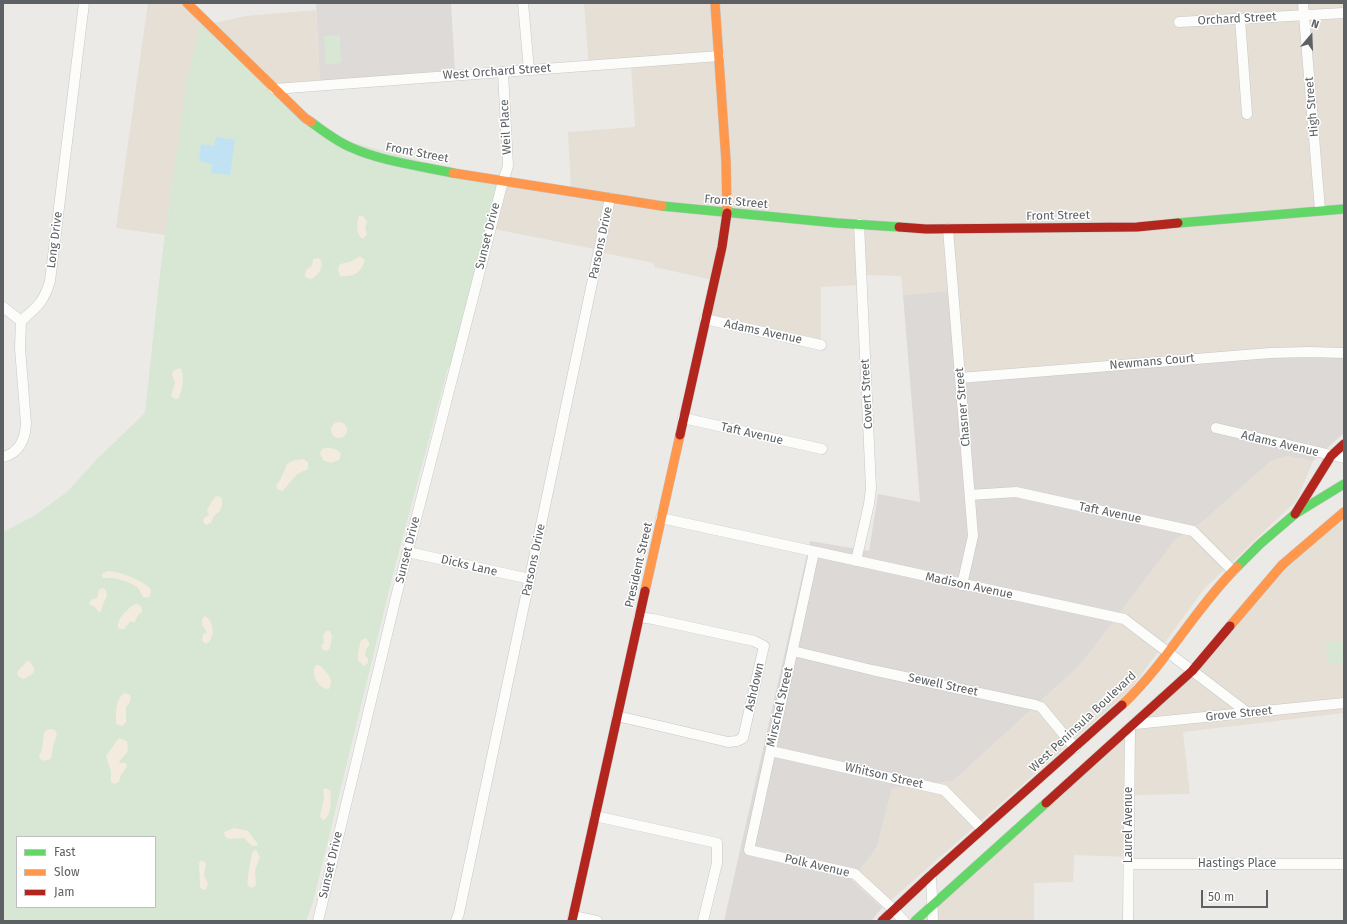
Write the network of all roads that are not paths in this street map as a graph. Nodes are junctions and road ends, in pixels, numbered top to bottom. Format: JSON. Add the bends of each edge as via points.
{"nodes":[{"id":1,"x":84,"y":3,"type":"edge"},
{"id":2,"x":187,"y":3,"type":"edge"},
{"id":3,"x":523,"y":3,"type":"edge"},
{"id":4,"x":715,"y":3,"type":"edge"},
{"id":5,"x":1303,"y":3,"type":"edge"},
{"id":6,"x":1344,"y":13,"type":"edge"},
{"id":7,"x":1304,"y":15,"type":"junction"},
{"id":8,"x":1240,"y":19,"type":"junction"},
{"id":9,"x":1179,"y":22,"type":"dead end"},
{"id":10,"x":719,"y":56,"type":"junction"},
{"id":11,"x":529,"y":70,"type":"junction"},
{"id":12,"x":503,"y":72,"type":"junction"},
{"id":13,"x":274,"y":88,"type":"junction"},
{"id":14,"x":1247,"y":114,"type":"dead end"},
{"id":15,"x":503,"y":181,"type":"junction"},
{"id":16,"x":610,"y":198,"type":"junction"},
{"id":17,"x":1344,"y":209,"type":"edge"},
{"id":18,"x":1320,"y":210,"type":"junction"},
{"id":19,"x":727,"y":213,"type":"junction"},
{"id":20,"x":859,"y":224,"type":"junction"},
{"id":21,"x":948,"y":229,"type":"junction"},
{"id":22,"x":3,"y":307,"type":"edge"},
{"id":23,"x":705,"y":319,"type":"junction"},
{"id":24,"x":21,"y":321,"type":"junction"},
{"id":25,"x":821,"y":345,"type":"dead end"},
{"id":26,"x":1344,"y":354,"type":"edge"},
{"id":27,"x":960,"y":378,"type":"junction"},
{"id":28,"x":683,"y":418,"type":"junction"},
{"id":29,"x":1216,"y":428,"type":"dead end"},
{"id":30,"x":1344,"y":444,"type":"edge"},
{"id":31,"x":822,"y":450,"type":"dead end"},
{"id":32,"x":1331,"y":456,"type":"junction"},
{"id":33,"x":3,"y":457,"type":"edge"},
{"id":34,"x":1344,"y":458,"type":"edge"},
{"id":35,"x":1344,"y":484,"type":"edge"},
{"id":36,"x":970,"y":495,"type":"junction"},
{"id":37,"x":1344,"y":512,"type":"edge"},
{"id":38,"x":1295,"y":514,"type":"junction"},
{"id":39,"x":661,"y":518,"type":"junction"},
{"id":40,"x":408,"y":552,"type":"junction"},
{"id":41,"x":814,"y":552,"type":"junction"},
{"id":42,"x":856,"y":561,"type":"junction"},
{"id":43,"x":1233,"y":571,"type":"junction"},
{"id":44,"x":530,"y":580,"type":"junction"},
{"id":45,"x":962,"y":585,"type":"junction"},
{"id":46,"x":639,"y":617,"type":"junction"},
{"id":47,"x":793,"y":651,"type":"junction"},
{"id":48,"x":1168,"y":653,"type":"junction"},
{"id":49,"x":1192,"y":671,"type":"junction"},
{"id":50,"x":1344,"y":703,"type":"edge"},
{"id":51,"x":1248,"y":713,"type":"junction"},
{"id":52,"x":617,"y":716,"type":"junction"},
{"id":53,"x":1132,"y":726,"type":"junction"},
{"id":54,"x":1075,"y":748,"type":"junction"},
{"id":55,"x":770,"y":751,"type":"junction"},
{"id":56,"x":595,"y":816,"type":"junction"},
{"id":57,"x":982,"y":829,"type":"junction"},
{"id":58,"x":760,"y":853,"type":"joint"},
{"id":59,"x":1129,"y":864,"type":"junction"},
{"id":60,"x":1344,"y":864,"type":"edge"},
{"id":61,"x":931,"y":875,"type":"junction"},
{"id":62,"x":932,"y":905,"type":"junction"},
{"id":63,"x":893,"y":909,"type":"junction"},
{"id":64,"x":572,"y":918,"type":"edge"},
{"id":65,"x":318,"y":921,"type":"edge"},
{"id":66,"x":456,"y":921,"type":"edge"},
{"id":67,"x":597,"y":921,"type":"edge"},
{"id":68,"x":703,"y":921,"type":"edge"},
{"id":69,"x":882,"y":921,"type":"edge"},
{"id":70,"x":904,"y":921,"type":"edge"},
{"id":71,"x":915,"y":921,"type":"edge"},
{"id":72,"x":933,"y":921,"type":"edge"},
{"id":73,"x":1128,"y":921,"type":"edge"}],
"edges":[{"from":1,"to":24,"type":"street","name":"Long Drive","via":[[50,281],[43,300]]},
{"from":2,"to":13,"type":"main road","name":"Front Street"},
{"from":3,"to":11,"type":"street"},
{"from":4,"to":10,"type":"main road","name":"President Street"},
{"from":5,"to":7,"type":"street","name":"High Street"},
{"from":6,"to":7,"type":"street","name":"Orchard Street"},
{"from":7,"to":8,"type":"street","name":"Orchard Street"},
{"from":7,"to":18,"type":"street","name":"High Street"},
{"from":8,"to":9,"type":"street","name":"Orchard Street"},
{"from":8,"to":14,"type":"street"},
{"from":10,"to":11,"type":"street","name":"West Orchard Street"},
{"from":10,"to":19,"type":"main road","name":"President Street"},
{"from":11,"to":12,"type":"street","name":"West Orchard Street"},
{"from":12,"to":13,"type":"street","name":"West Orchard Street"},
{"from":12,"to":15,"type":"street","name":"Weil Place","via":[[508,166]]},
{"from":13,"to":15,"type":"main road","name":"Front Street","via":[[305,118],[327,134],[377,158]]},
{"from":15,"to":16,"type":"main road","name":"Front Street"},
{"from":15,"to":40,"type":"street","name":"Sunset Drive"},
{"from":16,"to":19,"type":"main road","name":"Front Street"},
{"from":16,"to":44,"type":"street","name":"Parsons Drive"},
{"from":17,"to":18,"type":"main road","name":"Front Street"},
{"from":18,"to":21,"type":"main road","name":"Front Street","via":[[1137,227]]},
{"from":19,"to":20,"type":"main road","name":"Front Street"},
{"from":19,"to":23,"type":"main road","name":"President Street","via":[[722,247]]},
{"from":20,"to":21,"type":"main road","name":"Front Street"},
{"from":20,"to":42,"type":"street","name":"Covert Street","via":[[871,488]]},
{"from":21,"to":27,"type":"street","name":"Chasner Street"},
{"from":22,"to":24,"type":"street"},
{"from":23,"to":25,"type":"street","name":"Adams Avenue"},
{"from":23,"to":28,"type":"main road","name":"President Street"},
{"from":24,"to":33,"type":"street","via":[[25,434],[19,448]]},
{"from":26,"to":27,"type":"street","name":"Newmans Court","via":[[1270,353]]},
{"from":27,"to":36,"type":"street","name":"Chasner Street"},
{"from":28,"to":31,"type":"street","name":"Taft Avenue"},
{"from":28,"to":39,"type":"main road","name":"President Street"},
{"from":29,"to":32,"type":"street","name":"Adams Avenue"},
{"from":30,"to":32,"type":"main road"},
{"from":32,"to":34,"type":"street","name":"Adams Avenue"},
{"from":32,"to":38,"type":"main road"},
{"from":35,"to":38,"type":"main road","name":"West Peninsula Boulevard"},
{"from":36,"to":43,"type":"street","name":"Taft Avenue","via":[[1016,492],[1193,531]]},
{"from":36,"to":45,"type":"street","name":"Chasner Street","via":[[973,536]]},
{"from":37,"to":49,"type":"main road","via":[[1282,565]]},
{"from":38,"to":43,"type":"main road","name":"West Peninsula Boulevard"},
{"from":39,"to":41,"type":"street","name":"Madison Avenue"},
{"from":39,"to":46,"type":"main road","name":"President Street"},
{"from":40,"to":44,"type":"street","name":"Dicks Lane"},
{"from":40,"to":65,"type":"street","name":"Sunset Drive"},
{"from":41,"to":42,"type":"street","name":"Madison Avenue"},
{"from":41,"to":47,"type":"street","name":"Mirschel Street"},
{"from":42,"to":45,"type":"street","name":"Madison Avenue"},
{"from":43,"to":48,"type":"main road","name":"West Peninsula Boulevard"},
{"from":44,"to":66,"type":"street","name":"Parsons Drive"},
{"from":45,"to":48,"type":"street","name":"Madison Avenue","via":[[1124,620]]},
{"from":46,"to":52,"type":"main road","name":"President Street"},
{"from":46,"to":52,"type":"street","name":"Ashdown","via":[[754,641],[764,646],[746,728],[743,738],[728,742]]},
{"from":47,"to":54,"type":"street","name":"Sewell Street","via":[[1041,707]]},
{"from":47,"to":55,"type":"street","name":"Mirschel Street"},
{"from":48,"to":49,"type":"street","name":"Madison Avenue"},
{"from":48,"to":54,"type":"main road","name":"West Peninsula Boulevard","via":[[1135,693]]},
{"from":49,"to":51,"type":"street","name":"Madison Avenue"},
{"from":49,"to":53,"type":"main road"},
{"from":50,"to":51,"type":"street","name":"Grove Street"},
{"from":51,"to":53,"type":"street","name":"Grove Street"},
{"from":52,"to":56,"type":"main road","name":"President Street"},
{"from":53,"to":59,"type":"street","name":"Laurel Avenue"},
{"from":53,"to":62,"type":"main road"},
{"from":54,"to":57,"type":"main road","name":"West Peninsula Boulevard"},
{"from":55,"to":57,"type":"street","name":"Whitson Street","via":[[944,790]]},
{"from":55,"to":58,"type":"street","name":"Mirschel Street","via":[[749,850]]},
{"from":56,"to":64,"type":"main road","name":"President Street"},
{"from":56,"to":68,"type":"street","via":[[717,844],[717,863]]},
{"from":57,"to":61,"type":"main road","name":"West Peninsula Boulevard"},
{"from":58,"to":63,"type":"street","name":"Polk Avenue","via":[[855,874]]},
{"from":59,"to":60,"type":"street","name":"Hastings Place"},
{"from":59,"to":73,"type":"street","name":"Laurel Avenue"},
{"from":61,"to":62,"type":"street"},
{"from":61,"to":63,"type":"main road","name":"West Peninsula Boulevard"},
{"from":62,"to":71,"type":"main road"},
{"from":62,"to":72,"type":"street"},
{"from":63,"to":69,"type":"main road","name":"West Peninsula Boulevard"},
{"from":63,"to":70,"type":"street","name":"Polk Avenue"},
{"from":64,"to":67,"type":"street"}]}
